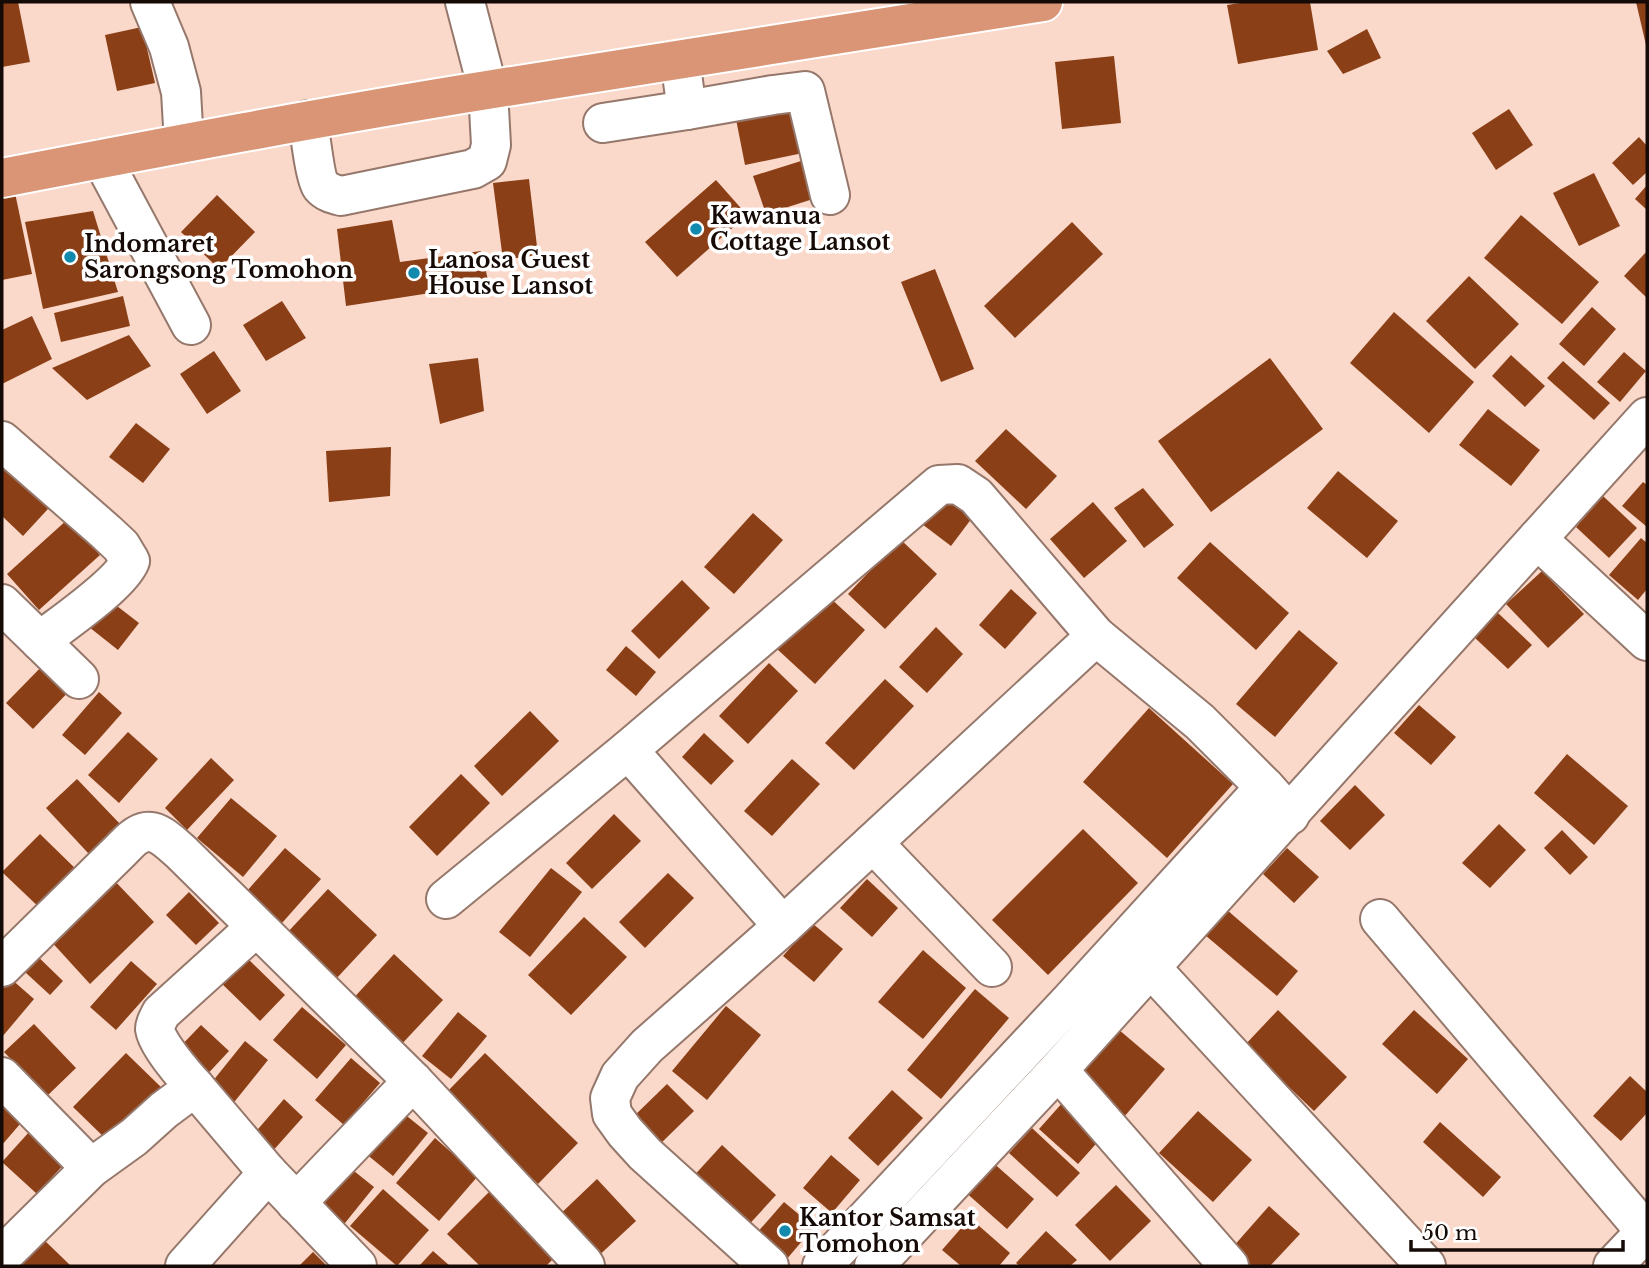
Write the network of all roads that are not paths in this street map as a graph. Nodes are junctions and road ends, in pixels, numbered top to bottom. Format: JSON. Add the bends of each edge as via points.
{"nodes":[{"id":1,"x":150,"y":2,"type":"edge"},
{"id":2,"x":465,"y":2,"type":"edge"},
{"id":3,"x":1043,"y":2,"type":"edge"},
{"id":4,"x":908,"y":13,"type":"edge"},
{"id":5,"x":680,"y":60,"type":"junction"},
{"id":6,"x":488,"y":90,"type":"junction"},
{"id":7,"x":687,"y":110,"type":"junction"},
{"id":8,"x":308,"y":120,"type":"junction"},
{"id":9,"x":603,"y":123,"type":"dead end"},
{"id":10,"x":184,"y":142,"type":"junction"},
{"id":11,"x":102,"y":159,"type":"junction"},
{"id":12,"x":2,"y":178,"type":"edge"},
{"id":13,"x":830,"y":195,"type":"dead end"},
{"id":14,"x":191,"y":325,"type":"dead end"},
{"id":15,"x":1647,"y":417,"type":"edge"},
{"id":16,"x":2,"y":440,"type":"edge"},
{"id":17,"x":1537,"y":539,"type":"junction"},
{"id":18,"x":2,"y":604,"type":"edge"},
{"id":19,"x":1096,"y":636,"type":"junction"},
{"id":20,"x":40,"y":641,"type":"junction"},
{"id":21,"x":1647,"y":641,"type":"edge"},
{"id":22,"x":79,"y":679,"type":"dead end"},
{"id":23,"x":628,"y":750,"type":"junction"},
{"id":24,"x":1265,"y":786,"type":"junction"},
{"id":25,"x":1290,"y":815,"type":"junction"},
{"id":26,"x":873,"y":844,"type":"junction"},
{"id":27,"x":446,"y":899,"type":"dead end"},
{"id":28,"x":1380,"y":919,"type":"dead end"},
{"id":29,"x":783,"y":926,"type":"junction"},
{"id":30,"x":256,"y":927,"type":"junction"},
{"id":31,"x":2,"y":967,"type":"edge"},
{"id":32,"x":992,"y":967,"type":"dead end"},
{"id":33,"x":1151,"y":968,"type":"junction"},
{"id":34,"x":1058,"y":1070,"type":"junction"},
{"id":35,"x":2,"y":1077,"type":"edge"},
{"id":36,"x":413,"y":1082,"type":"junction"},
{"id":37,"x":194,"y":1087,"type":"junction"},
{"id":38,"x":91,"y":1168,"type":"junction"},
{"id":39,"x":268,"y":1173,"type":"junction"},
{"id":40,"x":296,"y":1203,"type":"junction"},
{"id":41,"x":1647,"y":1231,"type":"edge"},
{"id":42,"x":2,"y":1256,"type":"edge"},
{"id":43,"x":186,"y":1266,"type":"edge"},
{"id":44,"x":357,"y":1266,"type":"edge"},
{"id":45,"x":585,"y":1266,"type":"edge"},
{"id":46,"x":769,"y":1266,"type":"edge"},
{"id":47,"x":822,"y":1266,"type":"edge"},
{"id":48,"x":874,"y":1266,"type":"edge"},
{"id":49,"x":1229,"y":1266,"type":"edge"},
{"id":50,"x":1426,"y":1266,"type":"edge"},
{"id":51,"x":1613,"y":1266,"type":"edge"}],
"edges":[{"from":1,"to":10,"type":"street","via":[[181,92]]},
{"from":2,"to":6,"type":"street"},
{"from":3,"to":4,"type":"highway"},
{"from":4,"to":5,"type":"highway"},
{"from":5,"to":6,"type":"highway"},
{"from":5,"to":7,"type":"street"},
{"from":6,"to":8,"type":"highway"},
{"from":6,"to":8,"type":"street","via":[[491,145],[480,166],[341,196],[326,191],[319,182]]},
{"from":7,"to":9,"type":"street"},
{"from":7,"to":13,"type":"street","via":[[805,91]]},
{"from":8,"to":10,"type":"highway"},
{"from":10,"to":11,"type":"highway"},
{"from":11,"to":12,"type":"highway"},
{"from":11,"to":14,"type":"street"},
{"from":15,"to":17,"type":"street"},
{"from":16,"to":20,"type":"street","via":[[121,546],[130,561],[115,582]]},
{"from":17,"to":21,"type":"street"},
{"from":17,"to":25,"type":"street"},
{"from":18,"to":20,"type":"street"},
{"from":19,"to":23,"type":"street","via":[[976,496],[958,484],[939,485]]},
{"from":19,"to":24,"type":"street","via":[[1200,722]]},
{"from":19,"to":26,"type":"street"},
{"from":20,"to":22,"type":"street"},
{"from":23,"to":27,"type":"street"},
{"from":23,"to":29,"type":"street"},
{"from":24,"to":25,"type":"street"},
{"from":24,"to":47,"type":"street"},
{"from":25,"to":33,"type":"street"},
{"from":26,"to":29,"type":"street"},
{"from":26,"to":32,"type":"street"},
{"from":28,"to":41,"type":"street"},
{"from":29,"to":46,"type":"street","via":[[648,1046],[620,1076],[610,1098],[612,1114],[645,1154]]},
{"from":30,"to":31,"type":"street","via":[[164,837],[152,832],[138,834]]},
{"from":30,"to":36,"type":"street"},
{"from":30,"to":37,"type":"street","via":[[156,1022],[160,1040]]},
{"from":33,"to":34,"type":"street"},
{"from":33,"to":50,"type":"street"},
{"from":34,"to":48,"type":"street"},
{"from":34,"to":49,"type":"street"},
{"from":35,"to":38,"type":"street"},
{"from":36,"to":40,"type":"street"},
{"from":36,"to":45,"type":"street"},
{"from":37,"to":38,"type":"street"},
{"from":37,"to":39,"type":"street"},
{"from":38,"to":42,"type":"street"},
{"from":39,"to":40,"type":"street"},
{"from":39,"to":43,"type":"street"},
{"from":40,"to":44,"type":"street"},
{"from":41,"to":51,"type":"street"}]}
